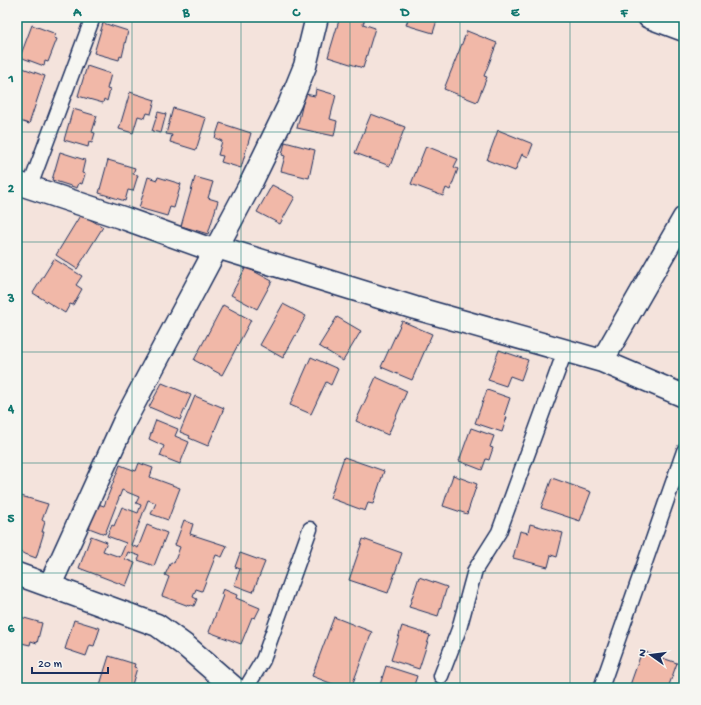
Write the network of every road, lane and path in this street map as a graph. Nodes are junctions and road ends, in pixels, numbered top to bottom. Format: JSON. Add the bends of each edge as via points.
{"nodes":[{"id":1,"x":93,"y":17,"type":"edge"},
{"id":2,"x":317,"y":17,"type":"edge"},
{"id":3,"x":649,"y":17,"type":"edge"},
{"id":4,"x":679,"y":24,"type":"edge"},
{"id":5,"x":24,"y":184,"type":"edge"},
{"id":6,"x":684,"y":218,"type":"edge"},
{"id":7,"x":216,"y":249,"type":"junction"},
{"id":8,"x":565,"y":351,"type":"junction"},
{"id":9,"x":602,"y":361,"type":"junction"},
{"id":10,"x":684,"y":396,"type":"edge"},
{"id":11,"x":684,"y":451,"type":"edge"},
{"id":12,"x":310,"y":529,"type":"dead end"},
{"id":13,"x":17,"y":574,"type":"edge"},
{"id":14,"x":50,"y":585,"type":"junction"},
{"id":15,"x":441,"y":676,"type":"dead end"},
{"id":16,"x":234,"y":688,"type":"edge"},
{"id":17,"x":246,"y":688,"type":"edge"},
{"id":18,"x":600,"y":688,"type":"edge"}],
"edges":[{"from":1,"to":5,"type":"lane"},
{"from":2,"to":7,"type":"street","via":[[305,66],[290,103]]},
{"from":3,"to":4,"type":"street"},
{"from":5,"to":7,"type":"street"},
{"from":6,"to":9,"type":"street"},
{"from":7,"to":8,"type":"street"},
{"from":7,"to":14,"type":"street","via":[[125,420]]},
{"from":8,"to":9,"type":"street"},
{"from":8,"to":15,"type":"lane","via":[[499,532],[475,570],[459,629]]},
{"from":9,"to":10,"type":"street"},
{"from":11,"to":18,"type":"lane"},
{"from":12,"to":17,"type":"lane","via":[[263,660]]},
{"from":13,"to":14,"type":"street"},
{"from":14,"to":16,"type":"street","via":[[157,625]]}]}
